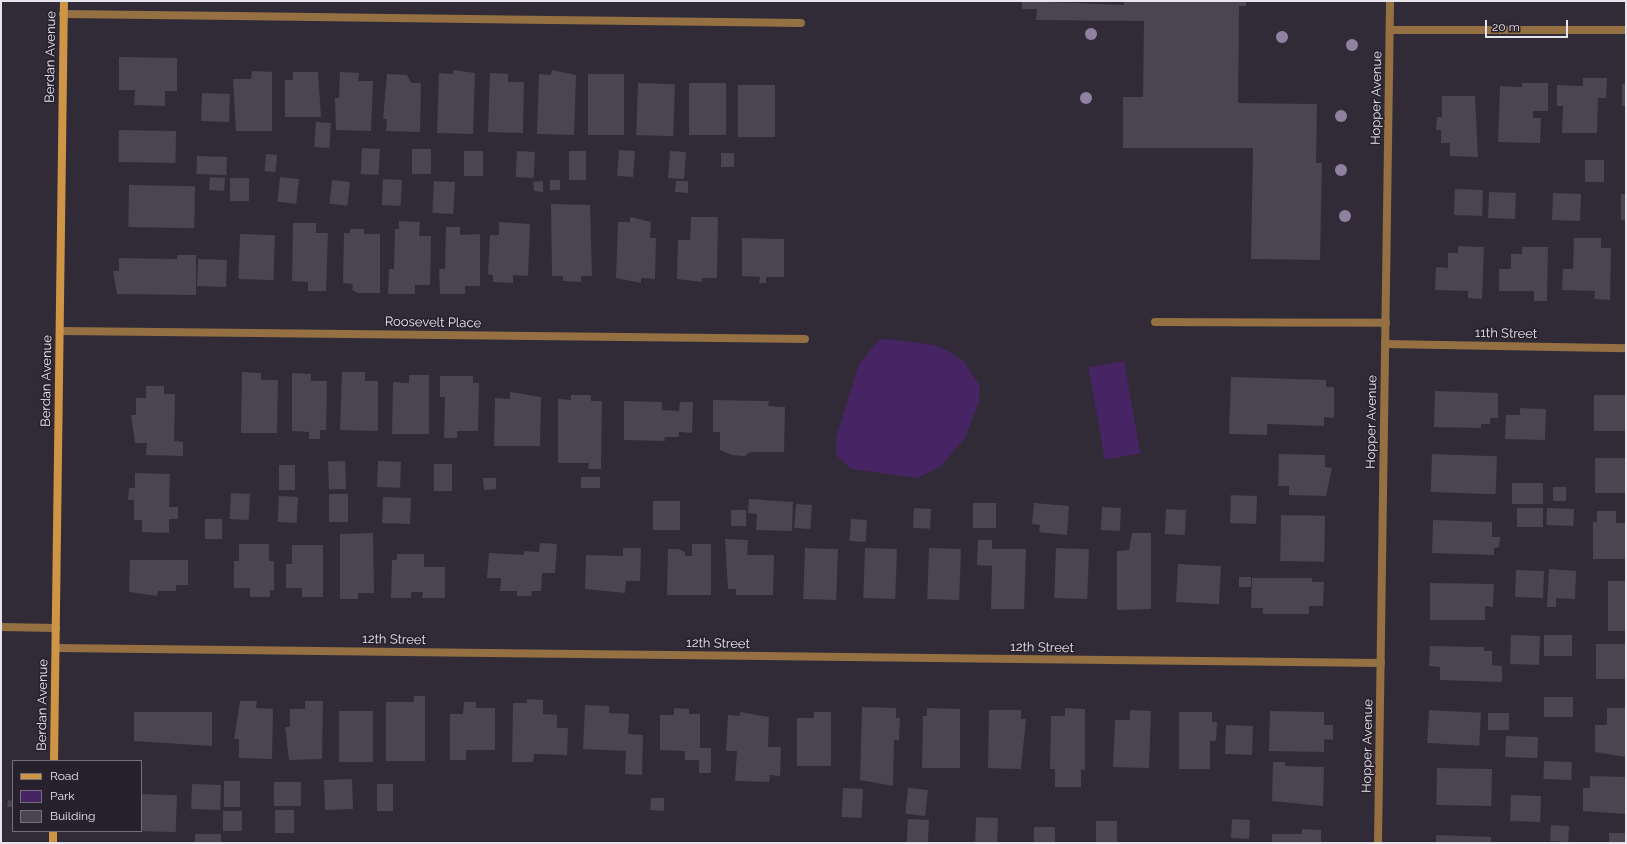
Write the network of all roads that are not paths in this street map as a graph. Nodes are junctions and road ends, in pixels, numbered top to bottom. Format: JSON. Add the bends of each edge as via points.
{"nodes":[{"id":1,"x":64,"y":1,"type":"edge"},
{"id":2,"x":1390,"y":1,"type":"edge"},
{"id":3,"x":63,"y":14,"type":"junction"},
{"id":4,"x":800,"y":23,"type":"dead end"},
{"id":5,"x":1390,"y":30,"type":"junction"},
{"id":6,"x":1626,"y":30,"type":"edge"},
{"id":7,"x":1155,"y":322,"type":"dead end"},
{"id":8,"x":1386,"y":323,"type":"junction"},
{"id":9,"x":60,"y":331,"type":"junction"},
{"id":10,"x":805,"y":339,"type":"dead end"},
{"id":11,"x":1385,"y":344,"type":"junction"},
{"id":12,"x":1626,"y":348,"type":"edge"},
{"id":13,"x":1,"y":628,"type":"edge"},
{"id":14,"x":56,"y":628,"type":"junction"},
{"id":15,"x":56,"y":648,"type":"junction"},
{"id":16,"x":1381,"y":663,"type":"junction"},
{"id":17,"x":54,"y":760,"type":"edge"},
{"id":18,"x":53,"y":832,"type":"edge"},
{"id":19,"x":53,"y":843,"type":"edge"},
{"id":20,"x":1378,"y":843,"type":"edge"}],
"edges":[{"from":1,"to":3,"type":"street","name":"Berdan Avenue"},
{"from":2,"to":5,"type":"street","name":"Hopper Avenue"},
{"from":3,"to":4,"type":"street"},
{"from":3,"to":9,"type":"street","name":"Berdan Avenue"},
{"from":5,"to":6,"type":"street"},
{"from":5,"to":8,"type":"street","name":"Hopper Avenue"},
{"from":7,"to":8,"type":"street"},
{"from":8,"to":11,"type":"street","name":"Hopper Avenue"},
{"from":9,"to":10,"type":"street","name":"Roosevelt Place"},
{"from":9,"to":14,"type":"street","name":"Berdan Avenue"},
{"from":11,"to":12,"type":"street","name":"11th Street"},
{"from":11,"to":16,"type":"street","name":"Hopper Avenue"},
{"from":13,"to":14,"type":"street"},
{"from":14,"to":15,"type":"street","name":"Berdan Avenue"},
{"from":15,"to":16,"type":"street","name":"12th Street"},
{"from":15,"to":17,"type":"street","name":"Berdan Avenue"},
{"from":16,"to":20,"type":"street","name":"Hopper Avenue"},
{"from":18,"to":19,"type":"street"}]}
